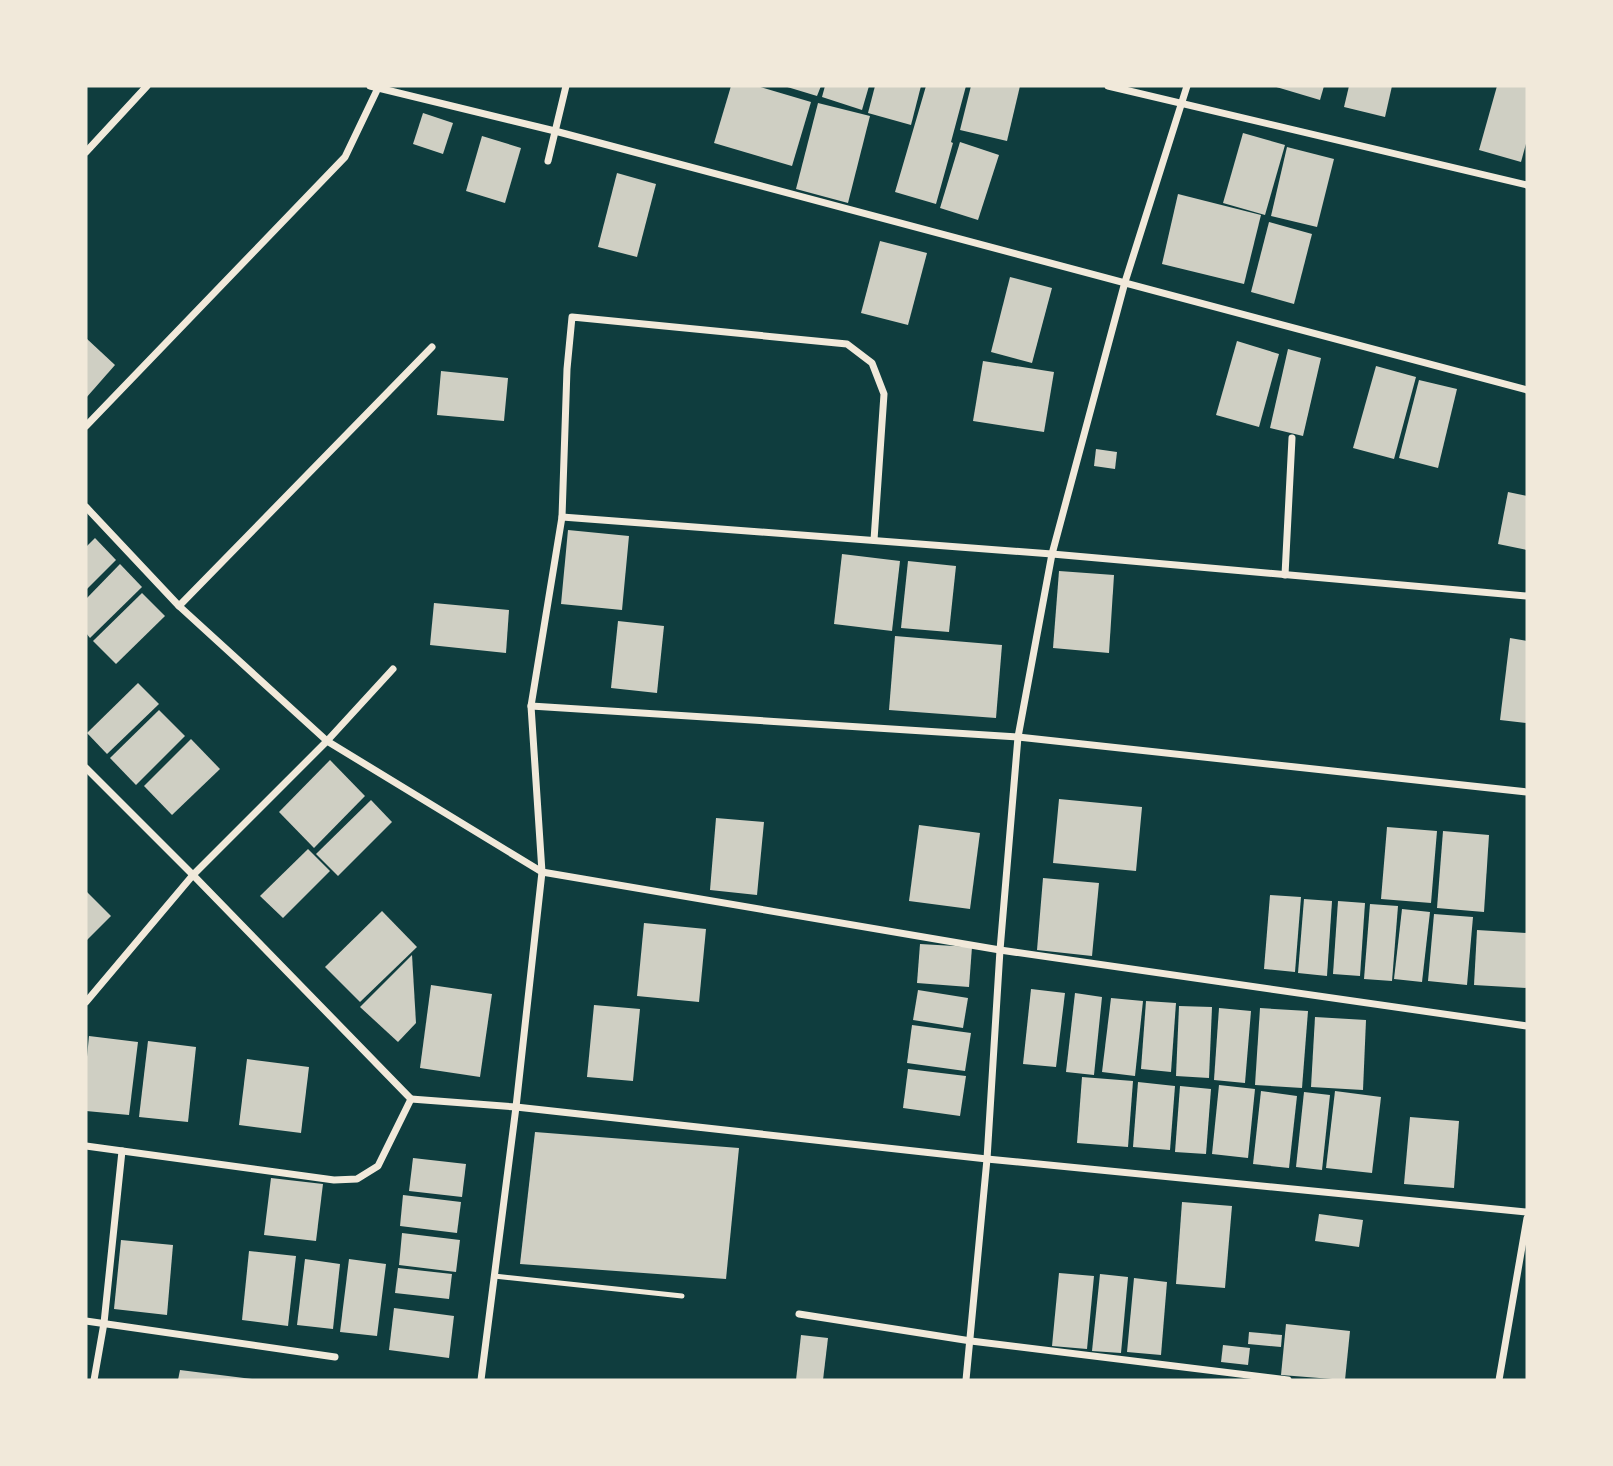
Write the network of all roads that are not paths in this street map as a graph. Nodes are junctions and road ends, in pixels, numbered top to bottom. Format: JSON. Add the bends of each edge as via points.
{"nodes":[{"id":1,"x":147,"y":86,"type":"edge"},
{"id":2,"x":566,"y":86,"type":"edge"},
{"id":3,"x":1108,"y":86,"type":"edge"},
{"id":4,"x":1187,"y":86,"type":"edge"},
{"id":5,"x":374,"y":87,"type":"edge"},
{"id":6,"x":1182,"y":104,"type":"junction"},
{"id":7,"x":555,"y":131,"type":"junction"},
{"id":8,"x":86,"y":152,"type":"edge"},
{"id":9,"x":548,"y":161,"type":"dead end"},
{"id":10,"x":1527,"y":185,"type":"edge"},
{"id":11,"x":1125,"y":282,"type":"junction"},
{"id":12,"x":432,"y":347,"type":"dead end"},
{"id":13,"x":1527,"y":390,"type":"edge"},
{"id":14,"x":86,"y":426,"type":"edge"},
{"id":15,"x":1292,"y":438,"type":"dead end"},
{"id":16,"x":86,"y":507,"type":"edge"},
{"id":17,"x":562,"y":517,"type":"junction"},
{"id":18,"x":874,"y":540,"type":"junction"},
{"id":19,"x":1052,"y":554,"type":"junction"},
{"id":20,"x":1286,"y":575,"type":"junction"},
{"id":21,"x":1527,"y":596,"type":"edge"},
{"id":22,"x":179,"y":606,"type":"junction"},
{"id":23,"x":393,"y":669,"type":"dead end"},
{"id":24,"x":531,"y":706,"type":"junction"},
{"id":25,"x":1018,"y":737,"type":"junction"},
{"id":26,"x":327,"y":741,"type":"junction"},
{"id":27,"x":86,"y":768,"type":"edge"},
{"id":28,"x":1527,"y":792,"type":"edge"},
{"id":29,"x":542,"y":872,"type":"junction"},
{"id":30,"x":193,"y":875,"type":"junction"},
{"id":31,"x":1000,"y":950,"type":"junction"},
{"id":32,"x":86,"y":1002,"type":"edge"},
{"id":33,"x":1527,"y":1026,"type":"edge"},
{"id":34,"x":411,"y":1099,"type":"junction"},
{"id":35,"x":516,"y":1107,"type":"junction"},
{"id":36,"x":86,"y":1146,"type":"edge"},
{"id":37,"x":122,"y":1152,"type":"junction"},
{"id":38,"x":988,"y":1159,"type":"junction"},
{"id":39,"x":1527,"y":1212,"type":"edge"},
{"id":40,"x":1527,"y":1218,"type":"edge"},
{"id":41,"x":494,"y":1276,"type":"junction"},
{"id":42,"x":682,"y":1296,"type":"dead end"},
{"id":43,"x":799,"y":1314,"type":"dead end"},
{"id":44,"x":86,"y":1321,"type":"edge"},
{"id":45,"x":104,"y":1323,"type":"junction"},
{"id":46,"x":971,"y":1341,"type":"junction"},
{"id":47,"x":335,"y":1357,"type":"dead end"},
{"id":48,"x":94,"y":1380,"type":"edge"},
{"id":49,"x":481,"y":1380,"type":"edge"},
{"id":50,"x":966,"y":1380,"type":"edge"},
{"id":51,"x":1288,"y":1380,"type":"edge"},
{"id":52,"x":1499,"y":1380,"type":"edge"}],
"edges":[{"from":1,"to":8,"type":"street"},
{"from":2,"to":7,"type":"street"},
{"from":3,"to":6,"type":"street"},
{"from":4,"to":6,"type":"street"},
{"from":5,"to":7,"type":"street"},
{"from":5,"to":14,"type":"street","via":[[345,158]]},
{"from":6,"to":10,"type":"street"},
{"from":6,"to":11,"type":"street"},
{"from":7,"to":9,"type":"street"},
{"from":7,"to":11,"type":"street"},
{"from":11,"to":13,"type":"street"},
{"from":11,"to":19,"type":"street"},
{"from":12,"to":22,"type":"street"},
{"from":15,"to":20,"type":"street"},
{"from":16,"to":22,"type":"street"},
{"from":17,"to":18,"type":"street"},
{"from":17,"to":18,"type":"street","via":[[572,317],[847,344],[872,363],[884,394]]},
{"from":17,"to":24,"type":"street"},
{"from":18,"to":19,"type":"street"},
{"from":19,"to":20,"type":"street"},
{"from":19,"to":25,"type":"street"},
{"from":20,"to":21,"type":"street"},
{"from":22,"to":26,"type":"street"},
{"from":23,"to":26,"type":"street"},
{"from":24,"to":25,"type":"street"},
{"from":24,"to":29,"type":"street"},
{"from":25,"to":28,"type":"street"},
{"from":25,"to":31,"type":"street"},
{"from":26,"to":29,"type":"street"},
{"from":26,"to":30,"type":"street"},
{"from":27,"to":30,"type":"street"},
{"from":29,"to":31,"type":"street"},
{"from":29,"to":35,"type":"street"},
{"from":30,"to":32,"type":"street"},
{"from":30,"to":34,"type":"street"},
{"from":31,"to":33,"type":"street"},
{"from":31,"to":38,"type":"street"},
{"from":34,"to":35,"type":"street"},
{"from":34,"to":37,"type":"street","via":[[378,1166],[357,1179],[334,1180]]},
{"from":35,"to":38,"type":"street"},
{"from":35,"to":41,"type":"street"},
{"from":36,"to":37,"type":"street"},
{"from":37,"to":45,"type":"street"},
{"from":38,"to":39,"type":"street"},
{"from":38,"to":46,"type":"street"},
{"from":40,"to":52,"type":"street"},
{"from":41,"to":42,"type":"lane"},
{"from":41,"to":49,"type":"street"},
{"from":43,"to":46,"type":"street"},
{"from":44,"to":45,"type":"street"},
{"from":45,"to":47,"type":"street"},
{"from":45,"to":48,"type":"street"},
{"from":46,"to":50,"type":"street"},
{"from":46,"to":51,"type":"street"}]}
